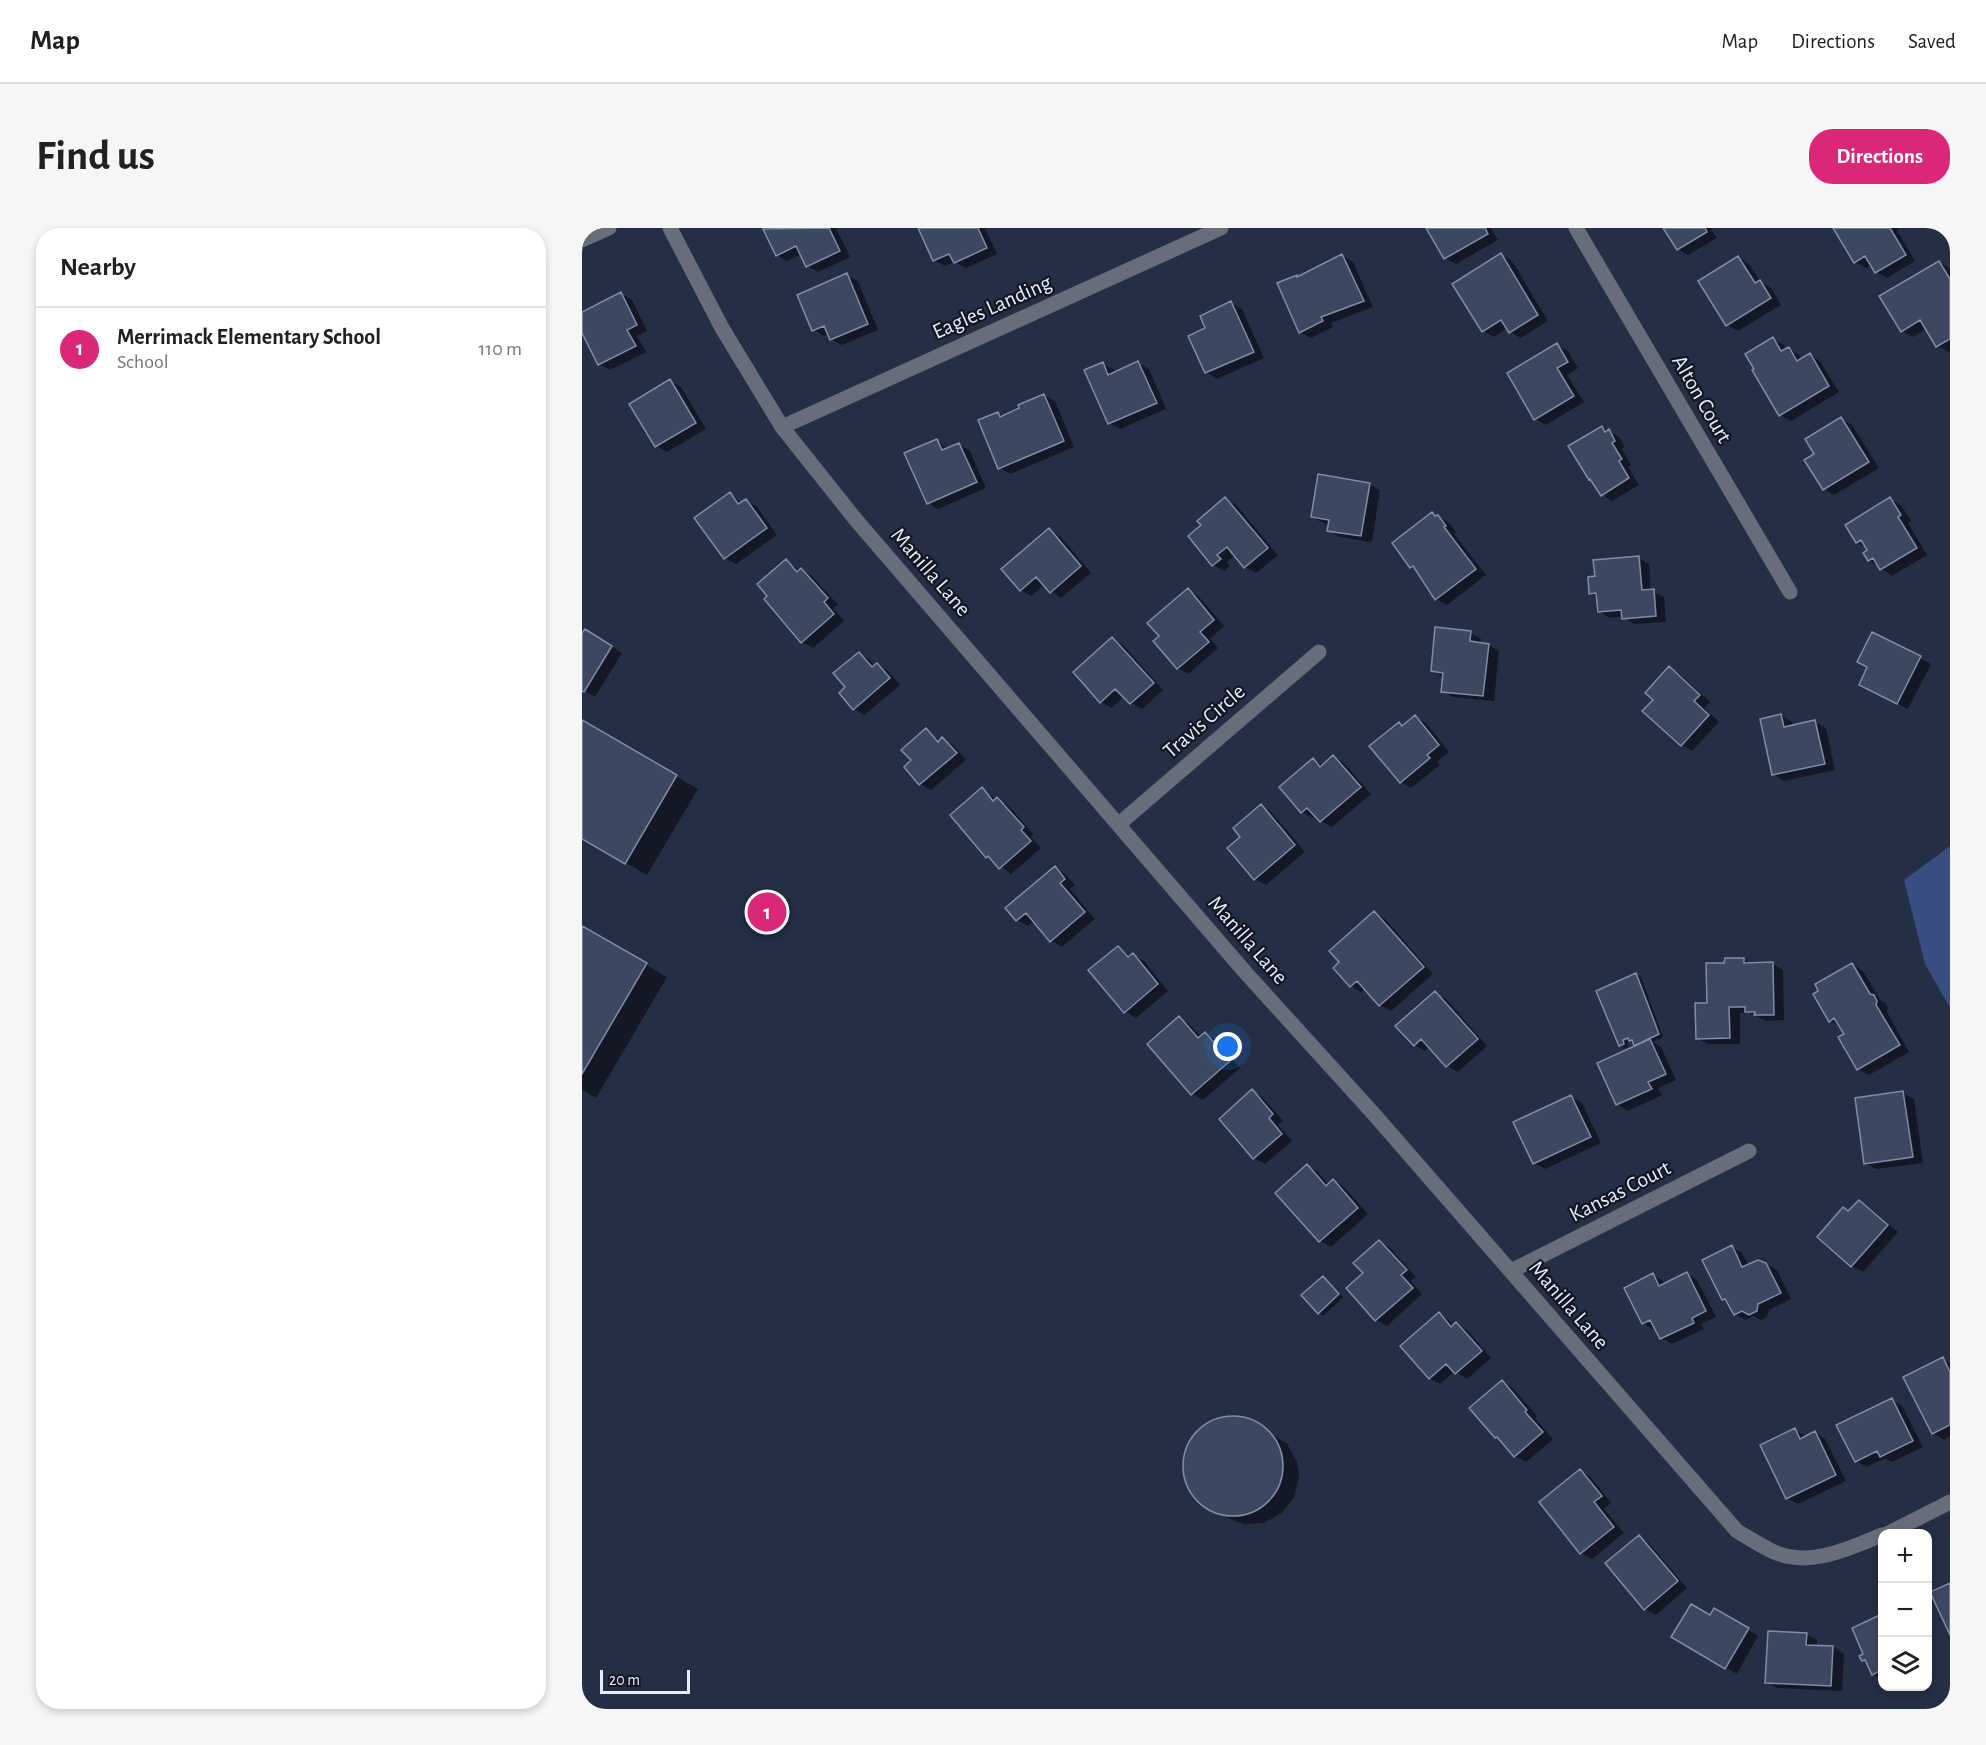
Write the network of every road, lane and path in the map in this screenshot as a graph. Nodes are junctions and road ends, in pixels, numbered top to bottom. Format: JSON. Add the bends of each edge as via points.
{"nodes":[{"id":1,"x":609,"y":228,"type":"edge"},
{"id":2,"x":669,"y":228,"type":"edge"},
{"id":3,"x":1221,"y":228,"type":"edge"},
{"id":4,"x":1576,"y":228,"type":"edge"},
{"id":5,"x":582,"y":240,"type":"edge"},
{"id":6,"x":782,"y":427,"type":"junction"},
{"id":7,"x":1790,"y":592,"type":"dead end"},
{"id":8,"x":1319,"y":652,"type":"dead end"},
{"id":9,"x":1119,"y":824,"type":"junction"},
{"id":10,"x":1749,"y":1151,"type":"dead end"},
{"id":11,"x":1511,"y":1271,"type":"junction"},
{"id":12,"x":1950,"y":1502,"type":"edge"},
{"id":13,"x":1895,"y":1529,"type":"edge"},
{"id":14,"x":1878,"y":1537,"type":"edge"}],
"edges":[{"from":1,"to":5,"type":"street"},
{"from":2,"to":6,"type":"street","name":"Manilla Lane","via":[[722,328]]},
{"from":3,"to":6,"type":"street","name":"Eagles Landing"},
{"from":4,"to":7,"type":"street","name":"Alton Court"},
{"from":6,"to":9,"type":"street","name":"Manilla Lane","via":[[856,520]]},
{"from":8,"to":9,"type":"street","name":"Travis Circle"},
{"from":9,"to":11,"type":"street","name":"Manilla Lane"},
{"from":10,"to":11,"type":"street","name":"Kansas Court"},
{"from":11,"to":14,"type":"street","name":"Manilla Lane","via":[[1737,1531],[1776,1553],[1808,1558],[1842,1551]]},
{"from":12,"to":13,"type":"street"}]}
